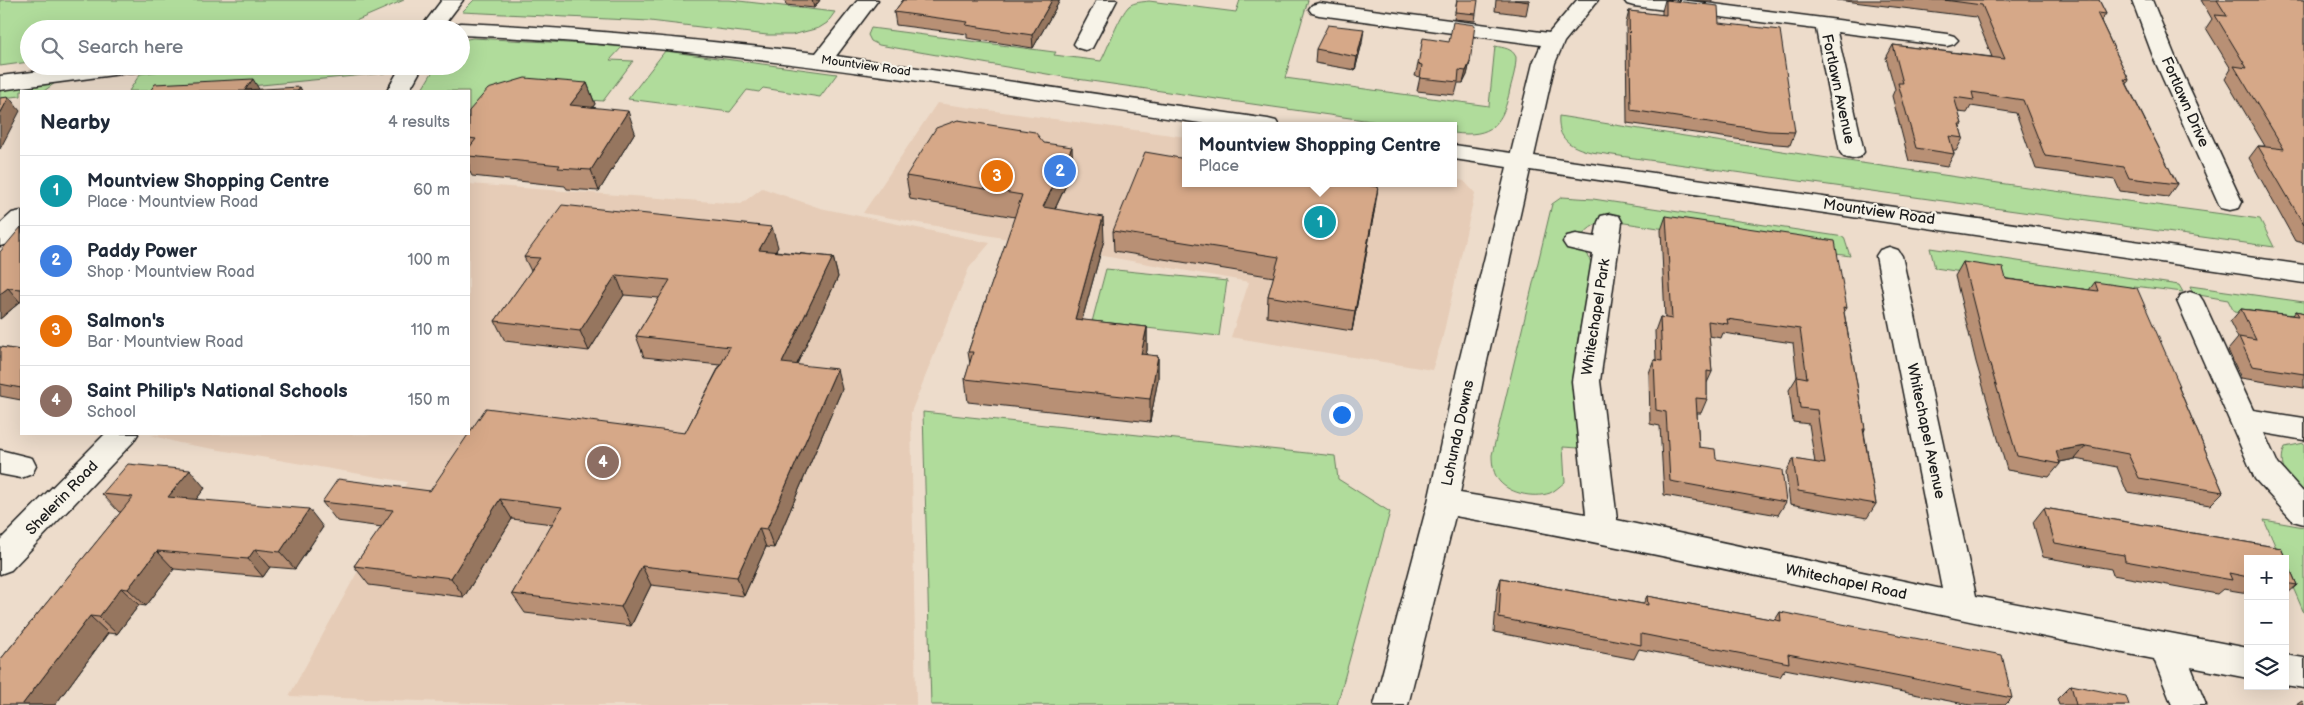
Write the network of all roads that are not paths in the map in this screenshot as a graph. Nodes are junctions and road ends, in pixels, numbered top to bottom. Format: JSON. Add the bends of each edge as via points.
{"nodes":[{"id":1,"x":453,"y":0,"type":"edge"},
{"id":2,"x":868,"y":0,"type":"edge"},
{"id":3,"x":1107,"y":0,"type":"edge"},
{"id":4,"x":1588,"y":0,"type":"edge"},
{"id":5,"x":1634,"y":0,"type":"edge"},
{"id":6,"x":2142,"y":0,"type":"edge"},
{"id":7,"x":1319,"y":9,"type":"dead end"},
{"id":8,"x":437,"y":20,"type":"edge"},
{"id":9,"x":1825,"y":25,"type":"junction"},
{"id":10,"x":470,"y":29,"type":"edge"},
{"id":11,"x":1554,"y":40,"type":"junction"},
{"id":12,"x":1947,"y":40,"type":"dead end"},
{"id":13,"x":1085,"y":44,"type":"dead end"},
{"id":14,"x":822,"y":60,"type":"junction"},
{"id":15,"x":67,"y":75,"type":"edge"},
{"id":16,"x":98,"y":75,"type":"edge"},
{"id":17,"x":407,"y":75,"type":"edge"},
{"id":18,"x":0,"y":83,"type":"edge"},
{"id":19,"x":90,"y":90,"type":"edge"},
{"id":20,"x":399,"y":90,"type":"edge"},
{"id":21,"x":1241,"y":122,"type":"edge"},
{"id":22,"x":1457,"y":152,"type":"edge"},
{"id":23,"x":1852,"y":152,"type":"dead end"},
{"id":24,"x":1522,"y":162,"type":"junction"},
{"id":25,"x":2230,"y":202,"type":"dead end"},
{"id":26,"x":20,"y":220,"type":"edge"},
{"id":27,"x":0,"y":238,"type":"edge"},
{"id":28,"x":1576,"y":242,"type":"dead end"},
{"id":29,"x":1889,"y":256,"type":"dead end"},
{"id":30,"x":2304,"y":274,"type":"edge"},
{"id":31,"x":2190,"y":301,"type":"dead end"},
{"id":32,"x":2243,"y":419,"type":"junction"},
{"id":33,"x":2304,"y":429,"type":"edge"},
{"id":34,"x":123,"y":435,"type":"edge"},
{"id":35,"x":1443,"y":502,"type":"junction"},
{"id":36,"x":2304,"y":512,"type":"edge"},
{"id":37,"x":1603,"y":530,"type":"junction"},
{"id":38,"x":0,"y":562,"type":"edge"},
{"id":39,"x":1962,"y":607,"type":"junction"},
{"id":40,"x":2166,"y":647,"type":"junction"},
{"id":41,"x":2244,"y":662,"type":"edge"},
{"id":42,"x":2289,"y":671,"type":"edge"},
{"id":43,"x":2304,"y":674,"type":"edge"},
{"id":44,"x":1392,"y":705,"type":"edge"},
{"id":45,"x":2189,"y":705,"type":"edge"}],
"edges":[{"from":1,"to":8,"type":"street"},
{"from":2,"to":14,"type":"street"},
{"from":3,"to":13,"type":"street"},
{"from":4,"to":11,"type":"street"},
{"from":5,"to":9,"type":"street","name":"Fortlawn Avenue"},
{"from":6,"to":25,"type":"street","name":"Fortlawn Drive"},
{"from":7,"to":11,"type":"street"},
{"from":9,"to":12,"type":"street","name":"Fortlawn Avenue"},
{"from":9,"to":23,"type":"street","name":"Fortlawn Avenue"},
{"from":10,"to":14,"type":"street","name":"Mountview Road","via":[[664,42]]},
{"from":11,"to":24,"type":"street","via":[[1544,63]]},
{"from":14,"to":21,"type":"street","name":"Mountview Road"},
{"from":15,"to":18,"type":"street"},
{"from":16,"to":19,"type":"street"},
{"from":17,"to":20,"type":"street"},
{"from":22,"to":24,"type":"street","name":"Mountview Road"},
{"from":24,"to":30,"type":"street","name":"Mountview Road"},
{"from":24,"to":35,"type":"street","name":"Lohunda Downs","via":[[1471,370]]},
{"from":26,"to":27,"type":"street"},
{"from":28,"to":37,"type":"street","name":"Whitechapel Park","via":[[1608,235],[1586,381]]},
{"from":29,"to":39,"type":"street","name":"Whitechapel Avenue"},
{"from":31,"to":32,"type":"street"},
{"from":32,"to":33,"type":"street"},
{"from":32,"to":36,"type":"street","via":[[2266,471]]},
{"from":34,"to":38,"type":"street","name":"Shelerin Road"},
{"from":35,"to":37,"type":"street","name":"Whitechapel Road"},
{"from":35,"to":44,"type":"street","name":"Lohunda Downs"},
{"from":37,"to":39,"type":"street","name":"Whitechapel Road"},
{"from":39,"to":40,"type":"street","name":"Whitechapel Road"},
{"from":40,"to":41,"type":"street","name":"Whitechapel Road"},
{"from":40,"to":45,"type":"street"},
{"from":42,"to":43,"type":"street"}]}
